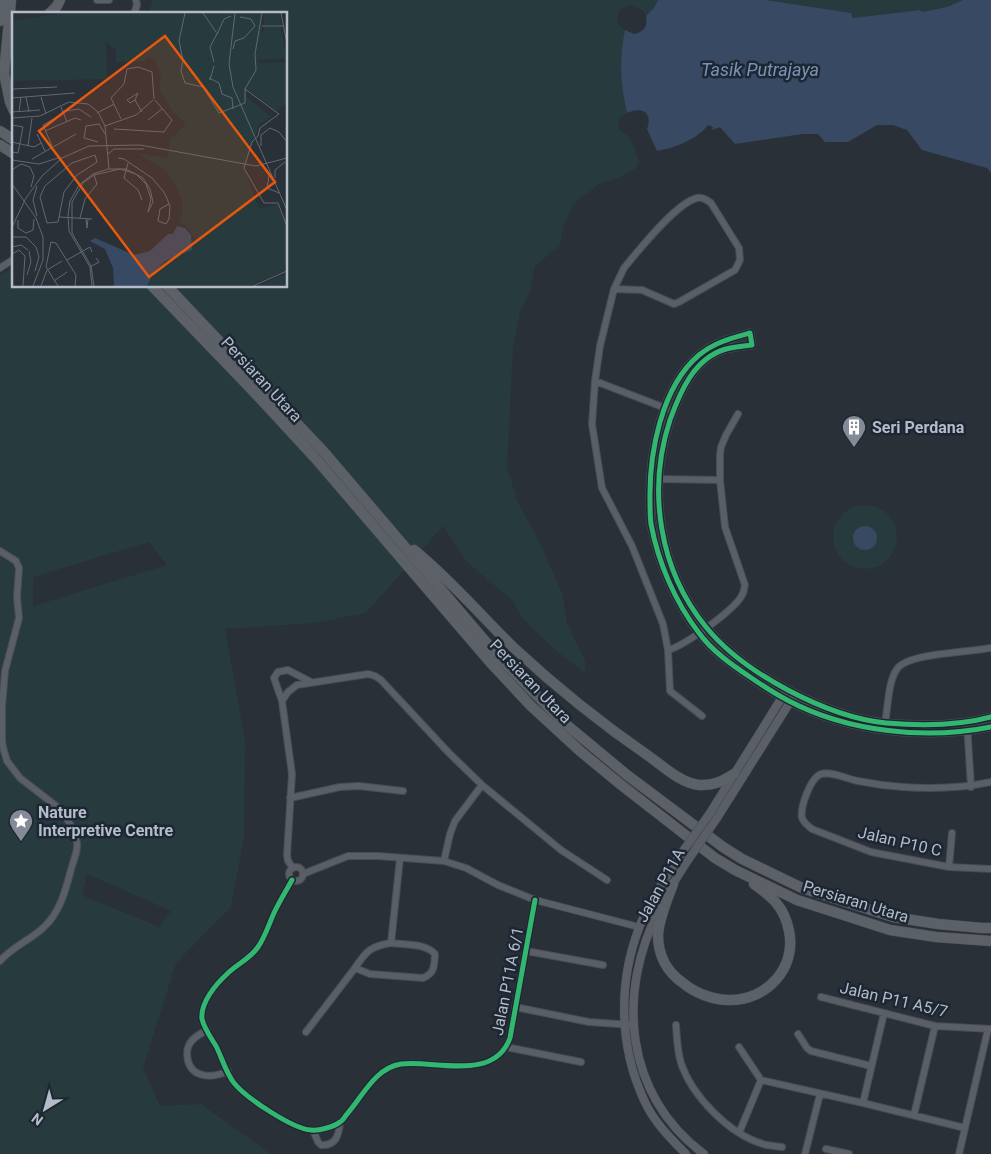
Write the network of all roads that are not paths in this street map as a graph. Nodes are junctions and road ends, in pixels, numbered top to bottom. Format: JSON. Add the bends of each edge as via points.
{"nodes":[{"id":1,"x":5,"y":0,"type":"edge"},
{"id":2,"x":11,"y":0,"type":"edge"},
{"id":3,"x":61,"y":0,"type":"edge"},
{"id":4,"x":98,"y":0,"type":"edge"},
{"id":5,"x":109,"y":0,"type":"edge"},
{"id":6,"x":51,"y":12,"type":"edge"},
{"id":7,"x":0,"y":20,"type":"edge"},
{"id":8,"x":12,"y":43,"type":"edge"},
{"id":9,"x":4,"y":73,"type":"junction"},
{"id":10,"x":12,"y":106,"type":"edge"},
{"id":11,"x":0,"y":130,"type":"edge"},
{"id":12,"x":12,"y":139,"type":"edge"},
{"id":13,"x":0,"y":145,"type":"edge"},
{"id":14,"x":12,"y":153,"type":"edge"},
{"id":15,"x":12,"y":260,"type":"edge"},
{"id":16,"x":0,"y":268,"type":"edge"},
{"id":17,"x":154,"y":288,"type":"edge"},
{"id":18,"x":169,"y":288,"type":"edge"},
{"id":19,"x":614,"y":288,"type":"junction"},
{"id":20,"x":595,"y":381,"type":"junction"},
{"id":21,"x":258,"y":388,"type":"junction"},
{"id":22,"x":665,"y":407,"type":"junction"},
{"id":23,"x":673,"y":411,"type":"junction"},
{"id":24,"x":738,"y":414,"type":"dead end"},
{"id":25,"x":658,"y":479,"type":"junction"},
{"id":26,"x":720,"y":480,"type":"junction"},
{"id":27,"x":394,"y":533,"type":"junction"},
{"id":28,"x":0,"y":551,"type":"edge"},
{"id":29,"x":706,"y":628,"type":"junction"},
{"id":30,"x":699,"y":633,"type":"junction"},
{"id":31,"x":991,"y":648,"type":"edge"},
{"id":32,"x":668,"y":650,"type":"junction"},
{"id":33,"x":311,"y":682,"type":"junction"},
{"id":34,"x":784,"y":694,"type":"junction"},
{"id":35,"x":795,"y":694,"type":"junction"},
{"id":36,"x":282,"y":701,"type":"junction"},
{"id":37,"x":790,"y":702,"type":"junction"},
{"id":38,"x":702,"y":716,"type":"dead end"},
{"id":39,"x":991,"y":718,"type":"edge"},
{"id":40,"x":886,"y":723,"type":"junction"},
{"id":41,"x":991,"y":727,"type":"edge"},
{"id":42,"x":967,"y":728,"type":"junction"},
{"id":43,"x":734,"y":774,"type":"junction"},
{"id":44,"x":991,"y":782,"type":"edge"},
{"id":45,"x":482,"y":785,"type":"junction"},
{"id":46,"x":971,"y":786,"type":"junction"},
{"id":47,"x":403,"y":791,"type":"dead end"},
{"id":48,"x":290,"y":798,"type":"junction"},
{"id":49,"x":714,"y":816,"type":"junction"},
{"id":50,"x":952,"y":833,"type":"dead end"},
{"id":51,"x":400,"y":858,"type":"junction"},
{"id":52,"x":444,"y":861,"type":"junction"},
{"id":53,"x":949,"y":867,"type":"junction"},
{"id":54,"x":293,"y":868,"type":"junction"},
{"id":55,"x":991,"y":869,"type":"edge"},
{"id":56,"x":735,"y":870,"type":"junction"},
{"id":57,"x":303,"y":874,"type":"junction"},
{"id":58,"x":292,"y":880,"type":"junction"},
{"id":59,"x":607,"y":880,"type":"dead end"},
{"id":60,"x":673,"y":884,"type":"junction"},
{"id":61,"x":535,"y":900,"type":"junction"},
{"id":62,"x":640,"y":927,"type":"junction"},
{"id":63,"x":991,"y":928,"type":"edge"},
{"id":64,"x":988,"y":942,"type":"edge"},
{"id":65,"x":391,"y":943,"type":"junction"},
{"id":66,"x":526,"y":951,"type":"junction"},
{"id":67,"x":0,"y":961,"type":"edge"},
{"id":68,"x":603,"y":965,"type":"dead end"},
{"id":69,"x":355,"y":968,"type":"junction"},
{"id":70,"x":821,"y":997,"type":"dead end"},
{"id":71,"x":515,"y":1007,"type":"junction"},
{"id":72,"x":884,"y":1013,"type":"junction"},
{"id":73,"x":624,"y":1025,"type":"junction"},
{"id":74,"x":632,"y":1025,"type":"junction"},
{"id":75,"x":676,"y":1025,"type":"dead end"},
{"id":76,"x":935,"y":1026,"type":"junction"},
{"id":77,"x":989,"y":1029,"type":"edge"},
{"id":78,"x":207,"y":1030,"type":"junction"},
{"id":79,"x":306,"y":1032,"type":"dead end"},
{"id":80,"x":798,"y":1034,"type":"dead end"},
{"id":81,"x":506,"y":1047,"type":"junction"},
{"id":82,"x":739,"y":1047,"type":"dead end"},
{"id":83,"x":581,"y":1062,"type":"dead end"},
{"id":84,"x":871,"y":1066,"type":"junction"},
{"id":85,"x":228,"y":1071,"type":"junction"},
{"id":86,"x":760,"y":1080,"type":"junction"},
{"id":87,"x":820,"y":1094,"type":"junction"},
{"id":88,"x":863,"y":1103,"type":"junction"},
{"id":89,"x":914,"y":1115,"type":"junction"},
{"id":90,"x":340,"y":1122,"type":"junction"},
{"id":91,"x":965,"y":1128,"type":"junction"},
{"id":92,"x":313,"y":1130,"type":"junction"},
{"id":93,"x":740,"y":1133,"type":"junction"},
{"id":94,"x":782,"y":1147,"type":"dead end"},
{"id":95,"x":826,"y":1148,"type":"dead end"},
{"id":96,"x":686,"y":1154,"type":"edge"},
{"id":97,"x":704,"y":1154,"type":"edge"},
{"id":98,"x":805,"y":1154,"type":"edge"},
{"id":99,"x":849,"y":1154,"type":"edge"},
{"id":100,"x":959,"y":1154,"type":"edge"}],
"edges":[{"from":1,"to":7,"type":"main road"},
{"from":2,"to":9,"type":"main road"},
{"from":3,"to":6,"type":"main road"},
{"from":4,"to":5,"type":"street"},
{"from":8,"to":9,"type":"main road"},
{"from":9,"to":10,"type":"main road"},
{"from":11,"to":12,"type":"main road"},
{"from":13,"to":14,"type":"main road"},
{"from":15,"to":16,"type":"street"},
{"from":17,"to":21,"type":"main road","name":"Persiaran Utara"},
{"from":18,"to":21,"type":"main road","name":"Persiaran Utara"},
{"from":19,"to":19,"type":"street","via":[[624,268],[655,232],[694,199],[702,198],[711,204],[739,248],[740,260],[735,270],[674,304],[642,290]]},
{"from":19,"to":20,"type":"street"},
{"from":20,"to":22,"type":"street"},
{"from":20,"to":32,"type":"street","via":[[592,424],[602,488],[632,546],[662,624]]},
{"from":21,"to":27,"type":"main road","name":"Persiaran Utara","via":[[324,452]]},
{"from":21,"to":56,"type":"main road","name":"Persiaran Utara","via":[[489,661],[531,706],[620,784]]},
{"from":22,"to":23,"type":"street"},
{"from":22,"to":23,"type":"street","via":[[678,381],[699,355],[723,340],[750,333],[752,344],[726,349],[696,369]]},
{"from":22,"to":30,"type":"street","via":[[656,437],[650,479],[651,523],[664,570]]},
{"from":23,"to":25,"type":"street","via":[[664,440]]},
{"from":24,"to":26,"type":"street","via":[[721,447]]},
{"from":25,"to":26,"type":"street"},
{"from":25,"to":29,"type":"street","via":[[659,521],[671,567]]},
{"from":26,"to":29,"type":"street","via":[[726,527],[745,585],[735,604]]},
{"from":27,"to":43,"type":"main road","via":[[438,569],[473,608],[550,680],[628,742],[681,778],[697,785],[722,782]]},
{"from":27,"to":63,"type":"main road","name":"Persiaran Utara","via":[[498,655],[551,711],[627,776],[723,847],[802,888],[884,914],[938,924]]},
{"from":28,"to":67,"type":"street","via":[[16,561],[19,568],[17,597],[20,618],[5,671],[2,707],[4,751],[20,778],[60,809],[75,835],[77,849],[64,897],[54,916],[44,928]]},
{"from":29,"to":30,"type":"street"},
{"from":29,"to":34,"type":"street"},
{"from":30,"to":32,"type":"street"},
{"from":30,"to":34,"type":"street","via":[[738,669]]},
{"from":31,"to":40,"type":"street","via":[[921,657],[901,665],[893,676]]},
{"from":32,"to":38,"type":"street","via":[[670,691]]},
{"from":33,"to":36,"type":"street","via":[[292,688]]},
{"from":33,"to":36,"type":"street","via":[[288,670],[278,672],[274,678]]},
{"from":33,"to":45,"type":"street","via":[[368,674],[375,676]]},
{"from":34,"to":35,"type":"street"},
{"from":34,"to":37,"type":"street"},
{"from":34,"to":43,"type":"street","name":"Jalan P11A"},
{"from":35,"to":37,"type":"street","name":"Jalan P11A"},
{"from":35,"to":40,"type":"street","via":[[843,712]]},
{"from":36,"to":48,"type":"street","via":[[292,774]]},
{"from":37,"to":42,"type":"street","via":[[862,727],[917,733]]},
{"from":37,"to":49,"type":"street","name":"Jalan P11A"},
{"from":39,"to":42,"type":"street"},
{"from":40,"to":42,"type":"street"},
{"from":41,"to":42,"type":"street"},
{"from":42,"to":46,"type":"street"},
{"from":43,"to":49,"type":"street","name":"Jalan P11A"},
{"from":44,"to":46,"type":"street","name":"Jalan P10 C"},
{"from":45,"to":52,"type":"street","via":[[455,821]]},
{"from":45,"to":59,"type":"street","via":[[561,850]]},
{"from":46,"to":53,"type":"street","name":"Jalan P10 C","via":[[903,787],[827,774],[814,778],[809,785],[802,815],[812,829],[871,852]]},
{"from":47,"to":48,"type":"street","via":[[340,787]]},
{"from":48,"to":54,"type":"street","via":[[287,855]]},
{"from":49,"to":60,"type":"street","name":"Jalan P11A","bridge":true},
{"from":49,"to":62,"type":"street","name":"Jalan P11A","bridge":true,"via":[[678,858]]},
{"from":50,"to":53,"type":"street"},
{"from":51,"to":52,"type":"street"},
{"from":51,"to":57,"type":"street","via":[[348,856]]},
{"from":51,"to":65,"type":"street"},
{"from":52,"to":61,"type":"street"},
{"from":53,"to":55,"type":"street","name":"Jalan P10 C"},
{"from":54,"to":57,"type":"street","via":[[298,867]]},
{"from":54,"to":58,"type":"street","via":[[289,876]]},
{"from":56,"to":60,"type":"main road","via":[[776,903],[784,914],[790,937],[791,947],[781,975],[767,988],[749,997],[730,1000],[709,996],[686,986],[669,971],[659,949],[658,933]]},
{"from":56,"to":64,"type":"main road","name":"Persiaran Utara","via":[[797,900],[890,930]]},
{"from":57,"to":58,"type":"street","via":[[301,879]]},
{"from":58,"to":78,"type":"street","via":[[258,947],[227,974],[205,1002],[202,1019]]},
{"from":60,"to":74,"type":"street","name":"Jalan P11A","via":[[644,949]]},
{"from":61,"to":62,"type":"street"},
{"from":61,"to":66,"type":"street","name":"Jalan P11A 6/1"},
{"from":62,"to":73,"type":"street","name":"Jalan P11A","via":[[624,996]]},
{"from":65,"to":69,"type":"street","via":[[373,947]]},
{"from":65,"to":69,"type":"street","via":[[425,947],[435,954],[430,975],[423,978],[386,976]]},
{"from":66,"to":68,"type":"street"},
{"from":66,"to":71,"type":"street","name":"Jalan P11A 6/1"},
{"from":69,"to":79,"type":"street"},
{"from":70,"to":72,"type":"street","name":"Jalan P11 A5/7"},
{"from":71,"to":73,"type":"street","via":[[589,1022]]},
{"from":71,"to":81,"type":"street","name":"Jalan P11A 6/1"},
{"from":72,"to":76,"type":"street","name":"Jalan P11 A5/7"},
{"from":72,"to":84,"type":"street"},
{"from":73,"to":74,"type":"street"},
{"from":73,"to":96,"type":"street","name":"Jalan P11A","via":[[630,1061],[644,1100],[656,1121]]},
{"from":74,"to":97,"type":"street","name":"Jalan P11A","via":[[638,1058],[652,1095],[676,1130]]},
{"from":75,"to":93,"type":"street","via":[[682,1064],[695,1089],[712,1111]]},
{"from":76,"to":77,"type":"street","name":"Jalan P11 A5/7"},
{"from":76,"to":89,"type":"street"},
{"from":77,"to":91,"type":"street"},
{"from":78,"to":85,"type":"street"},
{"from":78,"to":85,"type":"street","via":[[188,1046],[190,1065],[194,1071],[210,1076]]},
{"from":80,"to":84,"type":"street","via":[[811,1051]]},
{"from":81,"to":83,"type":"street"},
{"from":81,"to":90,"type":"street","name":"Jalan P11A 6/1","via":[[486,1063],[391,1067],[381,1072]]},
{"from":82,"to":86,"type":"street"},
{"from":84,"to":88,"type":"street"},
{"from":85,"to":92,"type":"street","via":[[234,1083],[249,1098],[288,1121]]},
{"from":86,"to":87,"type":"street"},
{"from":86,"to":93,"type":"street"},
{"from":87,"to":88,"type":"street"},
{"from":87,"to":98,"type":"street"},
{"from":88,"to":89,"type":"street"},
{"from":89,"to":91,"type":"street"},
{"from":90,"to":92,"type":"street"},
{"from":90,"to":92,"type":"street","name":"Jalan P11A 6/1","via":[[339,1133],[331,1144],[321,1145]]},
{"from":91,"to":100,"type":"street"},
{"from":93,"to":94,"type":"street","via":[[764,1145]]},
{"from":95,"to":99,"type":"street"}]}
